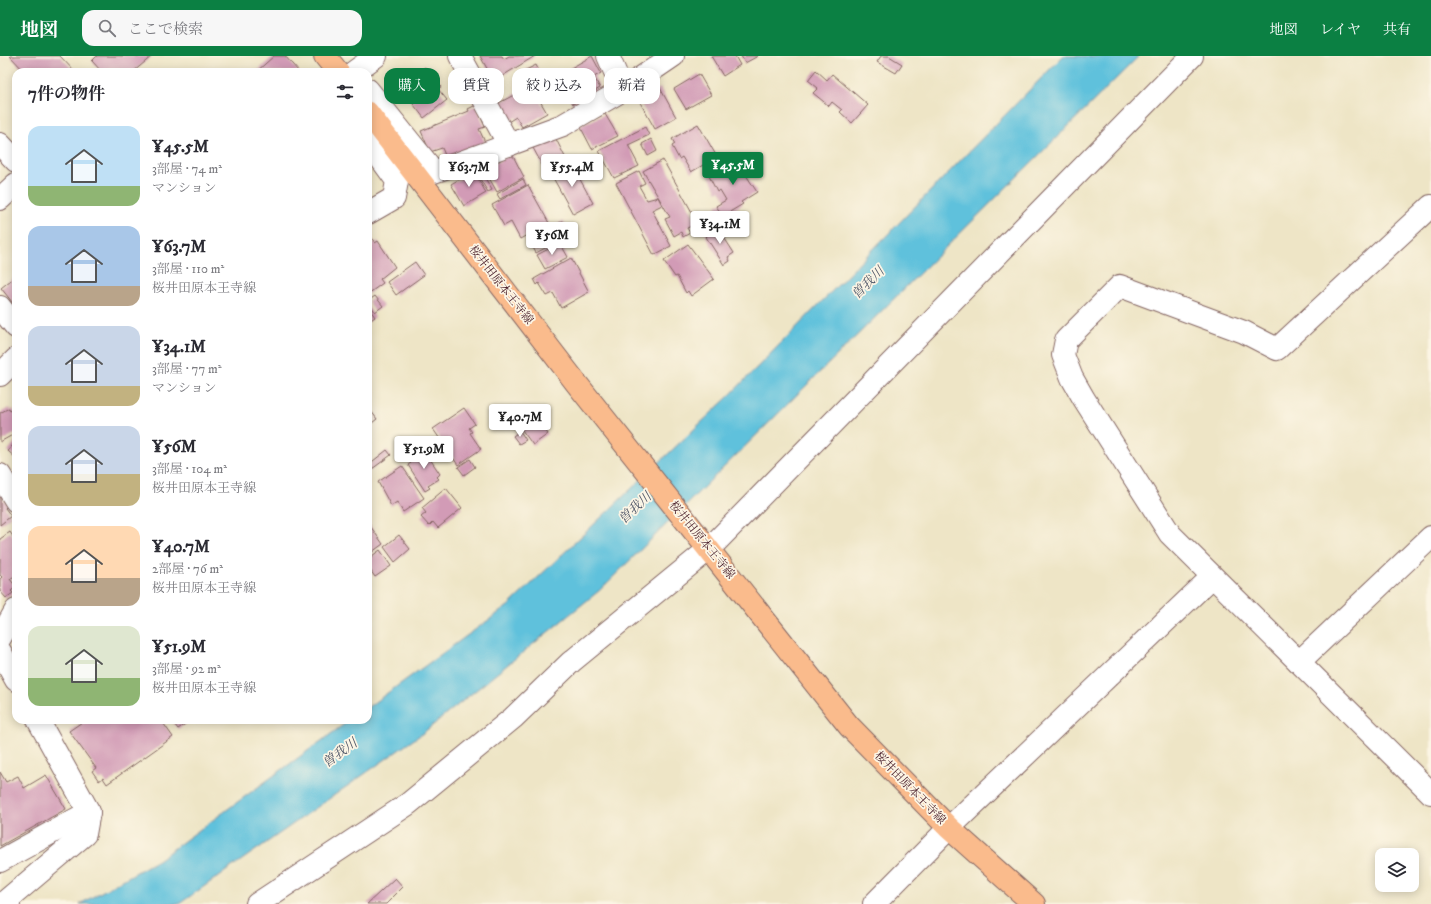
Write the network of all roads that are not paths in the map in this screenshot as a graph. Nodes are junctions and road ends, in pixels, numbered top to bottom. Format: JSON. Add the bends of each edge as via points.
{"nodes":[{"id":1,"x":325,"y":56,"type":"edge"},
{"id":2,"x":376,"y":56,"type":"edge"},
{"id":3,"x":460,"y":56,"type":"edge"},
{"id":4,"x":608,"y":56,"type":"edge"},
{"id":5,"x":673,"y":56,"type":"edge"},
{"id":6,"x":1192,"y":56,"type":"edge"},
{"id":7,"x":335,"y":68,"type":"edge"},
{"id":8,"x":360,"y":68,"type":"edge"},
{"id":9,"x":613,"y":68,"type":"edge"},
{"id":10,"x":655,"y":68,"type":"edge"},
{"id":11,"x":372,"y":95,"type":"edge"},
{"id":12,"x":604,"y":101,"type":"edge"},
{"id":13,"x":372,"y":118,"type":"edge"},
{"id":14,"x":0,"y":144,"type":"edge"},
{"id":15,"x":508,"y":145,"type":"junction"},
{"id":16,"x":372,"y":146,"type":"edge"},
{"id":17,"x":12,"y":157,"type":"edge"},
{"id":18,"x":12,"y":188,"type":"edge"},
{"id":19,"x":0,"y":199,"type":"edge"},
{"id":20,"x":1431,"y":206,"type":"edge"},
{"id":21,"x":372,"y":211,"type":"edge"},
{"id":22,"x":0,"y":307,"type":"edge"},
{"id":23,"x":12,"y":322,"type":"edge"},
{"id":24,"x":12,"y":363,"type":"edge"},
{"id":25,"x":0,"y":375,"type":"edge"},
{"id":26,"x":0,"y":475,"type":"edge"},
{"id":27,"x":12,"y":494,"type":"edge"},
{"id":28,"x":1431,"y":537,"type":"edge"},
{"id":29,"x":707,"y":546,"type":"junction"},
{"id":30,"x":1212,"y":577,"type":"junction"},
{"id":31,"x":12,"y":617,"type":"edge"},
{"id":32,"x":0,"y":638,"type":"edge"},
{"id":33,"x":0,"y":651,"type":"edge"},
{"id":34,"x":1299,"y":662,"type":"junction"},
{"id":35,"x":12,"y":673,"type":"edge"},
{"id":36,"x":40,"y":724,"type":"edge"},
{"id":37,"x":1431,"y":793,"type":"edge"},
{"id":38,"x":89,"y":812,"type":"junction"},
{"id":39,"x":950,"y":828,"type":"junction"},
{"id":40,"x":0,"y":862,"type":"edge"},
{"id":41,"x":9,"y":904,"type":"edge"},
{"id":42,"x":257,"y":904,"type":"edge"},
{"id":43,"x":874,"y":904,"type":"edge"},
{"id":44,"x":1034,"y":904,"type":"edge"}],
"edges":[{"from":1,"to":7,"type":"main road"},
{"from":2,"to":8,"type":"street"},
{"from":3,"to":15,"type":"street"},
{"from":4,"to":9,"type":"street"},
{"from":5,"to":10,"type":"street"},
{"from":6,"to":29,"type":"street"},
{"from":11,"to":15,"type":"street","via":[[434,172]]},
{"from":12,"to":15,"type":"street","via":[[563,125]]},
{"from":13,"to":29,"type":"main road","name":"桜井田原本王寺線","via":[[619,437]]},
{"from":14,"to":17,"type":"street"},
{"from":16,"to":21,"type":"street","via":[[398,181],[394,198]]},
{"from":18,"to":19,"type":"street"},
{"from":20,"to":30,"type":"street","via":[[1277,349],[1244,332],[1120,286],[1066,340],[1063,355],[1084,399],[1170,534]]},
{"from":22,"to":23,"type":"street"},
{"from":24,"to":25,"type":"street"},
{"from":26,"to":27,"type":"street"},
{"from":28,"to":34,"type":"street"},
{"from":29,"to":39,"type":"main road","name":"桜井田原本王寺線","via":[[849,726]]},
{"from":29,"to":42,"type":"street","via":[[571,662],[513,718],[408,804]]},
{"from":30,"to":34,"type":"street"},
{"from":30,"to":39,"type":"street"},
{"from":31,"to":32,"type":"street"},
{"from":33,"to":35,"type":"street"},
{"from":34,"to":37,"type":"street"},
{"from":36,"to":38,"type":"street"},
{"from":38,"to":40,"type":"street"},
{"from":38,"to":41,"type":"street","via":[[85,834],[8,900]]},
{"from":39,"to":43,"type":"street"},
{"from":39,"to":44,"type":"main road","name":"桜井田原本王寺線"}]}
